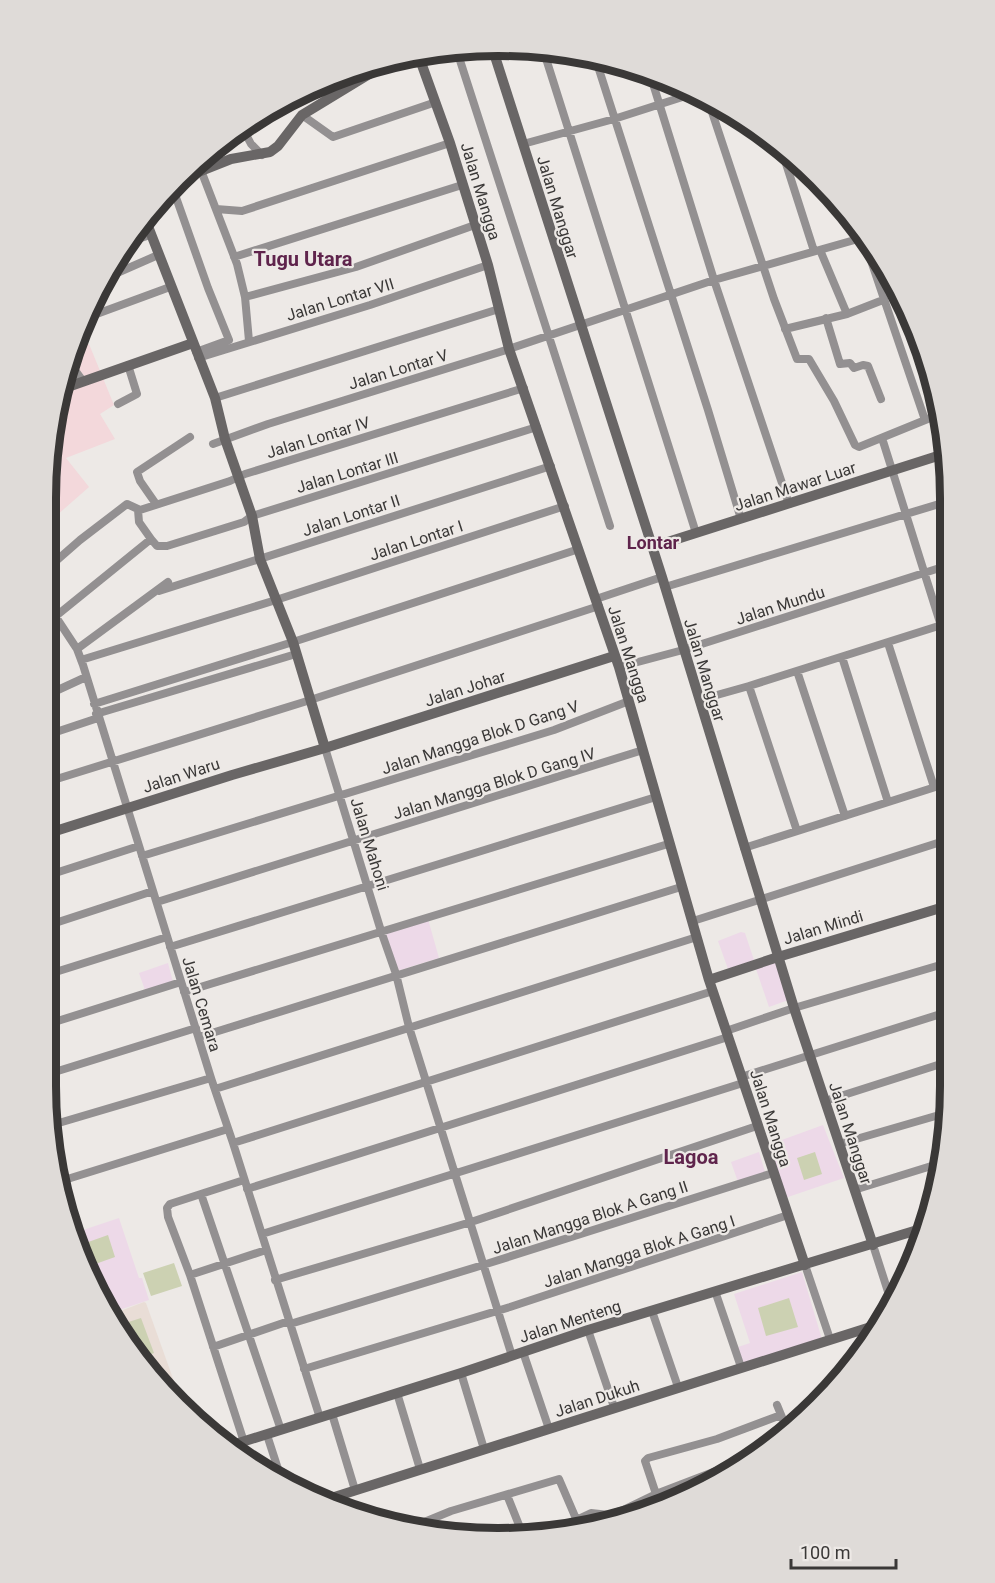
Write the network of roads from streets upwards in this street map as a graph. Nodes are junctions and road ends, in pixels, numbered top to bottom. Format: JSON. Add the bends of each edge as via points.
{"nodes":[{"id":1,"x":495,"y":56,"type":"edge"},
{"id":2,"x":459,"y":57,"type":"edge"},
{"id":3,"x":546,"y":58,"type":"edge"},
{"id":4,"x":421,"y":62,"type":"edge"},
{"id":5,"x":598,"y":68,"type":"edge"},
{"id":6,"x":367,"y":76,"type":"edge"},
{"id":7,"x":653,"y":84,"type":"edge"},
{"id":8,"x":683,"y":97,"type":"edge"},
{"id":9,"x":436,"y":102,"type":"junction"},
{"id":10,"x":659,"y":104,"type":"junction"},
{"id":11,"x":712,"y":111,"type":"edge"},
{"id":12,"x":302,"y":115,"type":"junction"},
{"id":13,"x":614,"y":118,"type":"junction"},
{"id":14,"x":568,"y":131,"type":"junction"},
{"id":15,"x":246,"y":134,"type":"edge"},
{"id":16,"x":450,"y":143,"type":"junction"},
{"id":17,"x":523,"y":144,"type":"junction"},
{"id":18,"x":262,"y":154,"type":"junction"},
{"id":19,"x":786,"y":162,"type":"edge"},
{"id":20,"x":208,"y":163,"type":"edge"},
{"id":21,"x":201,"y":170,"type":"edge"},
{"id":22,"x":462,"y":185,"type":"junction"},
{"id":23,"x":175,"y":195,"type":"edge"},
{"id":24,"x":216,"y":209,"type":"junction"},
{"id":25,"x":475,"y":225,"type":"junction"},
{"id":26,"x":148,"y":227,"type":"edge"},
{"id":27,"x":150,"y":235,"type":"junction"},
{"id":28,"x":140,"y":238,"type":"edge"},
{"id":29,"x":855,"y":238,"type":"edge"},
{"id":30,"x":817,"y":251,"type":"junction"},
{"id":31,"x":158,"y":255,"type":"junction"},
{"id":32,"x":234,"y":257,"type":"junction"},
{"id":33,"x":488,"y":265,"type":"junction"},
{"id":34,"x":873,"y":265,"type":"edge"},
{"id":35,"x":764,"y":266,"type":"junction"},
{"id":36,"x":117,"y":273,"type":"dead end"},
{"id":37,"x":714,"y":280,"type":"junction"},
{"id":38,"x":170,"y":287,"type":"junction"},
{"id":39,"x":671,"y":295,"type":"junction"},
{"id":40,"x":245,"y":297,"type":"junction"},
{"id":41,"x":884,"y":300,"type":"junction"},
{"id":42,"x":499,"y":309,"type":"junction"},
{"id":43,"x":626,"y":311,"type":"junction"},
{"id":44,"x":847,"y":314,"type":"junction"},
{"id":45,"x":95,"y":315,"type":"edge"},
{"id":46,"x":826,"y":318,"type":"junction"},
{"id":47,"x":579,"y":326,"type":"junction"},
{"id":48,"x":784,"y":329,"type":"junction"},
{"id":49,"x":548,"y":336,"type":"junction"},
{"id":50,"x":249,"y":341,"type":"junction"},
{"id":51,"x":509,"y":349,"type":"junction"},
{"id":52,"x":196,"y":351,"type":"junction"},
{"id":53,"x":128,"y":365,"type":"junction"},
{"id":54,"x":75,"y":370,"type":"edge"},
{"id":55,"x":83,"y":381,"type":"junction"},
{"id":56,"x":70,"y":386,"type":"edge"},
{"id":57,"x":524,"y":388,"type":"junction"},
{"id":58,"x":215,"y":398,"type":"junction"},
{"id":59,"x":880,"y":399,"type":"dead end"},
{"id":60,"x":118,"y":404,"type":"dead end"},
{"id":61,"x":932,"y":417,"type":"edge"},
{"id":62,"x":925,"y":420,"type":"junction"},
{"id":63,"x":537,"y":427,"type":"junction"},
{"id":64,"x":190,"y":437,"type":"dead end"},
{"id":65,"x":882,"y":438,"type":"junction"},
{"id":66,"x":225,"y":440,"type":"junction"},
{"id":67,"x":213,"y":444,"type":"dead end"},
{"id":68,"x":938,"y":456,"type":"edge"},
{"id":69,"x":550,"y":466,"type":"junction"},
{"id":70,"x":892,"y":470,"type":"junction"},
{"id":71,"x":238,"y":477,"type":"junction"},
{"id":72,"x":156,"y":504,"type":"junction"},
{"id":73,"x":789,"y":504,"type":"junction"},
{"id":74,"x":940,"y":504,"type":"edge"},
{"id":75,"x":565,"y":506,"type":"junction"},
{"id":76,"x":138,"y":510,"type":"junction"},
{"id":77,"x":906,"y":514,"type":"junction"},
{"id":78,"x":252,"y":516,"type":"junction"},
{"id":79,"x":741,"y":519,"type":"junction"},
{"id":80,"x":609,"y":526,"type":"dead end"},
{"id":81,"x":696,"y":533,"type":"junction"},
{"id":82,"x":148,"y":541,"type":"junction"},
{"id":83,"x":652,"y":547,"type":"junction"},
{"id":84,"x":579,"y":549,"type":"junction"},
{"id":85,"x":260,"y":559,"type":"junction"},
{"id":86,"x":56,"y":561,"type":"edge"},
{"id":87,"x":940,"y":569,"type":"edge"},
{"id":88,"x":925,"y":573,"type":"junction"},
{"id":89,"x":168,"y":582,"type":"dead end"},
{"id":90,"x":663,"y":582,"type":"junction"},
{"id":91,"x":159,"y":591,"type":"junction"},
{"id":92,"x":276,"y":600,"type":"junction"},
{"id":93,"x":598,"y":603,"type":"junction"},
{"id":94,"x":940,"y":612,"type":"edge"},
{"id":95,"x":56,"y":616,"type":"joint"},
{"id":96,"x":940,"y":627,"type":"edge"},
{"id":97,"x":293,"y":642,"type":"junction"},
{"id":98,"x":888,"y":643,"type":"junction"},
{"id":99,"x":77,"y":649,"type":"junction"},
{"id":100,"x":683,"y":650,"type":"junction"},
{"id":101,"x":296,"y":654,"type":"junction"},
{"id":102,"x":614,"y":656,"type":"junction"},
{"id":103,"x":842,"y":657,"type":"junction"},
{"id":104,"x":81,"y":660,"type":"junction"},
{"id":105,"x":619,"y":667,"type":"junction"},
{"id":106,"x":797,"y":671,"type":"junction"},
{"id":107,"x":86,"y":677,"type":"junction"},
{"id":108,"x":749,"y":686,"type":"junction"},
{"id":109,"x":56,"y":691,"type":"edge"},
{"id":110,"x":310,"y":700,"type":"junction"},
{"id":111,"x":699,"y":700,"type":"junction"},
{"id":112,"x":629,"y":701,"type":"junction"},
{"id":113,"x":94,"y":704,"type":"junction"},
{"id":114,"x":97,"y":716,"type":"junction"},
{"id":115,"x":56,"y":732,"type":"edge"},
{"id":116,"x":325,"y":748,"type":"junction"},
{"id":117,"x":643,"y":750,"type":"junction"},
{"id":118,"x":112,"y":762,"type":"junction"},
{"id":119,"x":56,"y":779,"type":"edge"},
{"id":120,"x":940,"y":785,"type":"edge"},
{"id":121,"x":934,"y":787,"type":"junction"},
{"id":122,"x":339,"y":795,"type":"junction"},
{"id":123,"x":656,"y":797,"type":"junction"},
{"id":124,"x":888,"y":802,"type":"junction"},
{"id":125,"x":126,"y":809,"type":"junction"},
{"id":126,"x":845,"y":816,"type":"junction"},
{"id":127,"x":56,"y":831,"type":"edge"},
{"id":128,"x":797,"y":831,"type":"junction"},
{"id":129,"x":352,"y":840,"type":"junction"},
{"id":130,"x":940,"y":842,"type":"edge"},
{"id":131,"x":668,"y":844,"type":"junction"},
{"id":132,"x":139,"y":846,"type":"junction"},
{"id":133,"x":744,"y":848,"type":"junction"},
{"id":134,"x":142,"y":856,"type":"junction"},
{"id":135,"x":56,"y":873,"type":"edge"},
{"id":136,"x":367,"y":886,"type":"junction"},
{"id":137,"x":681,"y":887,"type":"junction"},
{"id":138,"x":153,"y":891,"type":"junction"},
{"id":139,"x":760,"y":899,"type":"junction"},
{"id":140,"x":157,"y":902,"type":"junction"},
{"id":141,"x":940,"y":908,"type":"edge"},
{"id":142,"x":693,"y":921,"type":"junction"},
{"id":143,"x":56,"y":923,"type":"edge"},
{"id":144,"x":381,"y":931,"type":"junction"},
{"id":145,"x":697,"y":937,"type":"junction"},
{"id":146,"x":164,"y":938,"type":"junction"},
{"id":147,"x":170,"y":947,"type":"junction"},
{"id":148,"x":778,"y":957,"type":"junction"},
{"id":149,"x":940,"y":965,"type":"edge"},
{"id":150,"x":56,"y":972,"type":"edge"},
{"id":151,"x":396,"y":974,"type":"junction"},
{"id":152,"x":709,"y":980,"type":"junction"},
{"id":153,"x":177,"y":983,"type":"junction"},
{"id":154,"x":713,"y":991,"type":"junction"},
{"id":155,"x":184,"y":992,"type":"junction"},
{"id":156,"x":794,"y":1008,"type":"junction"},
{"id":157,"x":940,"y":1014,"type":"edge"},
{"id":158,"x":56,"y":1022,"type":"edge"},
{"id":159,"x":409,"y":1027,"type":"junction"},
{"id":160,"x":194,"y":1029,"type":"junction"},
{"id":161,"x":727,"y":1034,"type":"junction"},
{"id":162,"x":199,"y":1037,"type":"junction"},
{"id":163,"x":810,"y":1054,"type":"junction"},
{"id":164,"x":940,"y":1064,"type":"edge"},
{"id":165,"x":56,"y":1072,"type":"edge"},
{"id":166,"x":211,"y":1078,"type":"junction"},
{"id":167,"x":742,"y":1080,"type":"junction"},
{"id":168,"x":427,"y":1082,"type":"junction"},
{"id":169,"x":215,"y":1089,"type":"junction"},
{"id":170,"x":825,"y":1101,"type":"junction"},
{"id":171,"x":939,"y":1115,"type":"edge"},
{"id":172,"x":57,"y":1124,"type":"edge"},
{"id":173,"x":757,"y":1126,"type":"junction"},
{"id":174,"x":442,"y":1127,"type":"junction"},
{"id":175,"x":228,"y":1129,"type":"junction"},
{"id":176,"x":233,"y":1143,"type":"junction"},
{"id":177,"x":839,"y":1144,"type":"junction"},
{"id":178,"x":932,"y":1166,"type":"edge"},
{"id":179,"x":456,"y":1173,"type":"junction"},
{"id":180,"x":773,"y":1173,"type":"junction"},
{"id":181,"x":66,"y":1179,"type":"edge"},
{"id":182,"x":244,"y":1180,"type":"junction"},
{"id":183,"x":247,"y":1189,"type":"junction"},
{"id":184,"x":854,"y":1190,"type":"junction"},
{"id":185,"x":201,"y":1194,"type":"junction"},
{"id":186,"x":788,"y":1215,"type":"junction"},
{"id":187,"x":471,"y":1222,"type":"junction"},
{"id":188,"x":915,"y":1231,"type":"edge"},
{"id":189,"x":262,"y":1234,"type":"junction"},
{"id":190,"x":873,"y":1245,"type":"junction"},
{"id":191,"x":266,"y":1250,"type":"junction"},
{"id":192,"x":225,"y":1263,"type":"junction"},
{"id":193,"x":483,"y":1265,"type":"junction"},
{"id":194,"x":805,"y":1265,"type":"junction"},
{"id":195,"x":190,"y":1275,"type":"junction"},
{"id":196,"x":275,"y":1280,"type":"junction"},
{"id":197,"x":715,"y":1292,"type":"junction"},
{"id":198,"x":888,"y":1292,"type":"edge"},
{"id":199,"x":498,"y":1311,"type":"junction"},
{"id":200,"x":652,"y":1311,"type":"junction"},
{"id":201,"x":289,"y":1322,"type":"junction"},
{"id":202,"x":867,"y":1328,"type":"edge"},
{"id":203,"x":588,"y":1330,"type":"junction"},
{"id":204,"x":249,"y":1335,"type":"junction"},
{"id":205,"x":830,"y":1339,"type":"junction"},
{"id":206,"x":213,"y":1347,"type":"junction"},
{"id":207,"x":518,"y":1354,"type":"junction"},
{"id":208,"x":741,"y":1367,"type":"junction"},
{"id":209,"x":304,"y":1369,"type":"junction"},
{"id":210,"x":461,"y":1373,"type":"junction"},
{"id":211,"x":678,"y":1387,"type":"junction"},
{"id":212,"x":397,"y":1393,"type":"junction"},
{"id":213,"x":777,"y":1405,"type":"dead end"},
{"id":214,"x":614,"y":1407,"type":"junction"},
{"id":215,"x":332,"y":1414,"type":"junction"},
{"id":216,"x":781,"y":1415,"type":"junction"},
{"id":217,"x":320,"y":1418,"type":"junction"},
{"id":218,"x":784,"y":1422,"type":"edge"},
{"id":219,"x":549,"y":1429,"type":"junction"},
{"id":220,"x":281,"y":1430,"type":"junction"},
{"id":221,"x":267,"y":1435,"type":"junction"},
{"id":222,"x":244,"y":1442,"type":"junction"},
{"id":223,"x":239,"y":1444,"type":"edge"},
{"id":224,"x":484,"y":1449,"type":"junction"},
{"id":225,"x":278,"y":1469,"type":"edge"},
{"id":226,"x":420,"y":1469,"type":"junction"},
{"id":227,"x":706,"y":1475,"type":"edge"},
{"id":228,"x":355,"y":1490,"type":"junction"},
{"id":229,"x":656,"y":1494,"type":"junction"},
{"id":230,"x":507,"y":1495,"type":"junction"},
{"id":231,"x":335,"y":1497,"type":"edge"},
{"id":232,"x":622,"y":1509,"type":"edge"},
{"id":233,"x":603,"y":1514,"type":"edge"},
{"id":234,"x":579,"y":1520,"type":"edge"},
{"id":235,"x":577,"y":1521,"type":"edge"},
{"id":236,"x":426,"y":1522,"type":"edge"},
{"id":237,"x":519,"y":1527,"type":"edge"}],
"edges":[{"from":1,"to":17,"type":"street","name":"Jalan Manggar"},
{"from":2,"to":49,"type":"street"},
{"from":3,"to":14,"type":"street"},
{"from":4,"to":9,"type":"street","name":"Jalan Mangga"},
{"from":5,"to":13,"type":"street"},
{"from":6,"to":12,"type":"street"},
{"from":7,"to":10,"type":"street"},
{"from":8,"to":10,"type":"street"},
{"from":9,"to":12,"type":"street","via":[[333,137]]},
{"from":9,"to":16,"type":"street","name":"Jalan Mangga"},
{"from":10,"to":13,"type":"street"},
{"from":10,"to":37,"type":"street"},
{"from":11,"to":35,"type":"street"},
{"from":12,"to":18,"type":"street","via":[[278,146]]},
{"from":13,"to":14,"type":"street"},
{"from":13,"to":39,"type":"street"},
{"from":14,"to":17,"type":"street"},
{"from":14,"to":43,"type":"street"},
{"from":15,"to":18,"type":"street"},
{"from":16,"to":22,"type":"street","name":"Jalan Mangga"},
{"from":16,"to":24,"type":"street","via":[[242,211]]},
{"from":17,"to":47,"type":"street","name":"Jalan Manggar"},
{"from":18,"to":20,"type":"street"},
{"from":19,"to":30,"type":"street"},
{"from":21,"to":24,"type":"street"},
{"from":22,"to":25,"type":"street","name":"Jalan Mangga"},
{"from":22,"to":32,"type":"street"},
{"from":23,"to":52,"type":"street","via":[[229,340]]},
{"from":24,"to":32,"type":"street"},
{"from":25,"to":33,"type":"street","name":"Jalan Mangga"},
{"from":25,"to":40,"type":"street","via":[[356,267]]},
{"from":26,"to":27,"type":"street","name":"Jalan Mahoni"},
{"from":27,"to":28,"type":"street"},
{"from":27,"to":31,"type":"street","name":"Jalan Mahoni"},
{"from":29,"to":30,"type":"street","name":"Jalan Lontar V"},
{"from":30,"to":35,"type":"street","name":"Jalan Lontar V"},
{"from":30,"to":44,"type":"street"},
{"from":31,"to":36,"type":"street"},
{"from":31,"to":38,"type":"street","name":"Jalan Mahoni"},
{"from":32,"to":40,"type":"street"},
{"from":33,"to":42,"type":"street","name":"Jalan Mangga"},
{"from":33,"to":50,"type":"street","name":"Jalan Lontar VII"},
{"from":34,"to":41,"type":"street"},
{"from":35,"to":37,"type":"street","name":"Jalan Lontar V"},
{"from":35,"to":48,"type":"street"},
{"from":37,"to":39,"type":"street","name":"Jalan Lontar V"},
{"from":37,"to":73,"type":"street"},
{"from":38,"to":45,"type":"street"},
{"from":38,"to":52,"type":"street","name":"Jalan Mahoni"},
{"from":39,"to":43,"type":"street","name":"Jalan Lontar V"},
{"from":39,"to":79,"type":"street"},
{"from":40,"to":50,"type":"street"},
{"from":41,"to":44,"type":"street"},
{"from":41,"to":62,"type":"street"},
{"from":42,"to":51,"type":"street","name":"Jalan Mangga"},
{"from":42,"to":58,"type":"street"},
{"from":43,"to":47,"type":"street","name":"Jalan Lontar V"},
{"from":43,"to":81,"type":"street"},
{"from":44,"to":46,"type":"street"},
{"from":46,"to":48,"type":"street"},
{"from":46,"to":59,"type":"street","via":[[840,364],[868,366]]},
{"from":47,"to":49,"type":"street","name":"Jalan Lontar V"},
{"from":47,"to":83,"type":"street","name":"Jalan Manggar"},
{"from":48,"to":65,"type":"street","via":[[797,359],[809,358],[856,447]]},
{"from":49,"to":51,"type":"street","name":"Jalan Lontar V"},
{"from":49,"to":80,"type":"street"},
{"from":50,"to":52,"type":"street","name":"Jalan Lontar VII"},
{"from":51,"to":57,"type":"street","name":"Jalan Mangga"},
{"from":51,"to":66,"type":"street","name":"Jalan Lontar V"},
{"from":52,"to":53,"type":"street"},
{"from":52,"to":58,"type":"street","name":"Jalan Mahoni"},
{"from":53,"to":55,"type":"street"},
{"from":53,"to":60,"type":"street","via":[[137,394]]},
{"from":54,"to":55,"type":"street"},
{"from":55,"to":56,"type":"street"},
{"from":57,"to":63,"type":"street","name":"Jalan Mangga"},
{"from":57,"to":71,"type":"street","name":"Jalan Lontar IV"},
{"from":58,"to":66,"type":"street","name":"Jalan Mahoni"},
{"from":61,"to":62,"type":"street"},
{"from":62,"to":65,"type":"street"},
{"from":63,"to":69,"type":"street","name":"Jalan Mangga"},
{"from":63,"to":78,"type":"street","name":"Jalan Lontar III"},
{"from":64,"to":72,"type":"street","via":[[137,472]]},
{"from":65,"to":70,"type":"street"},
{"from":66,"to":67,"type":"street","name":"Jalan Lontar V"},
{"from":66,"to":71,"type":"street","name":"Jalan Mahoni"},
{"from":68,"to":70,"type":"street","name":"Jalan Mawar Luar"},
{"from":69,"to":75,"type":"street","name":"Jalan Mangga"},
{"from":69,"to":85,"type":"street","name":"Jalan Lontar II"},
{"from":70,"to":73,"type":"street","name":"Jalan Mawar Luar"},
{"from":70,"to":77,"type":"street"},
{"from":71,"to":72,"type":"street","name":"Jalan Lontar IV"},
{"from":71,"to":78,"type":"street","name":"Jalan Mahoni"},
{"from":72,"to":76,"type":"street","name":"Jalan Lontar IV"},
{"from":73,"to":79,"type":"street","name":"Jalan Mawar Luar"},
{"from":74,"to":77,"type":"street"},
{"from":75,"to":84,"type":"street","name":"Jalan Mangga"},
{"from":75,"to":92,"type":"street","name":"Jalan Lontar I"},
{"from":76,"to":82,"type":"street"},
{"from":76,"to":86,"type":"street","via":[[129,504],[124,506]]},
{"from":77,"to":88,"type":"street"},
{"from":77,"to":90,"type":"street"},
{"from":78,"to":82,"type":"street","name":"Jalan Lontar III","via":[[167,546]]},
{"from":78,"to":85,"type":"street","name":"Jalan Mahoni"},
{"from":79,"to":81,"type":"street","name":"Jalan Mawar Luar"},
{"from":81,"to":83,"type":"street","name":"Jalan Mawar Luar"},
{"from":82,"to":95,"type":"street"},
{"from":83,"to":90,"type":"street","name":"Jalan Manggar"},
{"from":84,"to":93,"type":"street","name":"Jalan Mangga"},
{"from":84,"to":97,"type":"street"},
{"from":85,"to":91,"type":"street","name":"Jalan Lontar II"},
{"from":85,"to":92,"type":"street","name":"Jalan Mahoni"},
{"from":87,"to":88,"type":"street","name":"Jalan Mundu"},
{"from":88,"to":94,"type":"street"},
{"from":88,"to":100,"type":"street","name":"Jalan Mundu"},
{"from":89,"to":91,"type":"street"},
{"from":90,"to":93,"type":"street"},
{"from":90,"to":100,"type":"street","name":"Jalan Manggar"},
{"from":91,"to":99,"type":"street"},
{"from":92,"to":97,"type":"street","name":"Jalan Mahoni"},
{"from":92,"to":104,"type":"street","name":"Jalan Lontar I"},
{"from":93,"to":102,"type":"street","name":"Jalan Mangga"},
{"from":93,"to":110,"type":"street"},
{"from":95,"to":99,"type":"street","name":"Jalan Cemara"},
{"from":96,"to":98,"type":"street"},
{"from":97,"to":101,"type":"street","name":"Jalan Mahoni"},
{"from":97,"to":113,"type":"street"},
{"from":98,"to":103,"type":"street"},
{"from":98,"to":121,"type":"street"},
{"from":99,"to":104,"type":"street","name":"Jalan Cemara"},
{"from":100,"to":105,"type":"street","name":"Jalan Mundu"},
{"from":100,"to":111,"type":"street","name":"Jalan Manggar"},
{"from":101,"to":110,"type":"street","name":"Jalan Mahoni"},
{"from":101,"to":114,"type":"street"},
{"from":102,"to":105,"type":"street","name":"Jalan Mangga"},
{"from":102,"to":116,"type":"street","name":"Jalan Johar"},
{"from":103,"to":106,"type":"street"},
{"from":103,"to":124,"type":"street"},
{"from":104,"to":107,"type":"street","name":"Jalan Cemara"},
{"from":105,"to":112,"type":"street","name":"Jalan Mangga"},
{"from":106,"to":108,"type":"street"},
{"from":106,"to":126,"type":"street"},
{"from":107,"to":109,"type":"street"},
{"from":107,"to":113,"type":"street","name":"Jalan Cemara"},
{"from":108,"to":111,"type":"street"},
{"from":108,"to":128,"type":"street"},
{"from":110,"to":116,"type":"street","name":"Jalan Mahoni"},
{"from":110,"to":118,"type":"street"},
{"from":111,"to":133,"type":"street","name":"Jalan Manggar"},
{"from":112,"to":117,"type":"street","name":"Jalan Mangga"},
{"from":112,"to":122,"type":"street","name":"Jalan Mangga Blok D Gang V","via":[[554,730]]},
{"from":113,"to":114,"type":"street","name":"Jalan Cemara"},
{"from":114,"to":115,"type":"street"},
{"from":114,"to":118,"type":"street","name":"Jalan Cemara"},
{"from":116,"to":122,"type":"street","name":"Jalan Mahoni"},
{"from":116,"to":125,"type":"street","name":"Jalan Waru"},
{"from":117,"to":123,"type":"street","name":"Jalan Mangga"},
{"from":117,"to":129,"type":"street","name":"Jalan Mangga Blok D Gang IV"},
{"from":118,"to":119,"type":"street"},
{"from":118,"to":125,"type":"street","name":"Jalan Cemara"},
{"from":120,"to":121,"type":"street"},
{"from":121,"to":124,"type":"street"},
{"from":122,"to":129,"type":"street","name":"Jalan Mahoni"},
{"from":122,"to":134,"type":"street","name":"Jalan Mangga Blok D Gang V"},
{"from":123,"to":131,"type":"street","name":"Jalan Mangga"},
{"from":123,"to":136,"type":"street"},
{"from":124,"to":126,"type":"street"},
{"from":125,"to":127,"type":"street","name":"Jalan Waru"},
{"from":125,"to":132,"type":"street","name":"Jalan Cemara"},
{"from":126,"to":128,"type":"street"},
{"from":128,"to":133,"type":"street"},
{"from":129,"to":136,"type":"street","name":"Jalan Mahoni"},
{"from":129,"to":140,"type":"street","name":"Jalan Mangga Blok D Gang IV"},
{"from":130,"to":139,"type":"street"},
{"from":131,"to":137,"type":"street","name":"Jalan Mangga"},
{"from":131,"to":144,"type":"street"},
{"from":132,"to":134,"type":"street","name":"Jalan Cemara"},
{"from":132,"to":135,"type":"street"},
{"from":133,"to":139,"type":"street","name":"Jalan Manggar"},
{"from":134,"to":138,"type":"street","name":"Jalan Cemara"},
{"from":136,"to":144,"type":"street","name":"Jalan Mahoni"},
{"from":136,"to":147,"type":"street"},
{"from":137,"to":142,"type":"street","name":"Jalan Mangga"},
{"from":137,"to":151,"type":"street"},
{"from":138,"to":140,"type":"street","name":"Jalan Cemara"},
{"from":138,"to":143,"type":"street"},
{"from":139,"to":142,"type":"street"},
{"from":139,"to":148,"type":"street","name":"Jalan Manggar"},
{"from":140,"to":146,"type":"street","name":"Jalan Cemara"},
{"from":141,"to":148,"type":"street","name":"Jalan Mindi"},
{"from":142,"to":145,"type":"street","name":"Jalan Mangga"},
{"from":144,"to":151,"type":"street","name":"Jalan Mahoni"},
{"from":144,"to":155,"type":"street"},
{"from":145,"to":152,"type":"street","name":"Jalan Mangga"},
{"from":145,"to":159,"type":"street"},
{"from":146,"to":147,"type":"street","name":"Jalan Cemara"},
{"from":146,"to":150,"type":"street"},
{"from":147,"to":153,"type":"street","name":"Jalan Cemara"},
{"from":148,"to":152,"type":"street","name":"Jalan Mindi"},
{"from":148,"to":156,"type":"street","name":"Jalan Manggar"},
{"from":149,"to":156,"type":"street"},
{"from":151,"to":159,"type":"street","name":"Jalan Mahoni"},
{"from":151,"to":162,"type":"street"},
{"from":152,"to":154,"type":"street","name":"Jalan Mangga"},
{"from":153,"to":155,"type":"street","name":"Jalan Cemara"},
{"from":153,"to":158,"type":"street"},
{"from":154,"to":161,"type":"street","name":"Jalan Mangga"},
{"from":154,"to":168,"type":"street"},
{"from":155,"to":160,"type":"street","name":"Jalan Cemara"},
{"from":156,"to":161,"type":"street"},
{"from":156,"to":163,"type":"street","name":"Jalan Manggar"},
{"from":157,"to":163,"type":"street"},
{"from":159,"to":168,"type":"street","name":"Jalan Mahoni"},
{"from":159,"to":169,"type":"street"},
{"from":160,"to":162,"type":"street","name":"Jalan Cemara"},
{"from":160,"to":165,"type":"street"},
{"from":161,"to":167,"type":"street","name":"Jalan Mangga"},
{"from":161,"to":174,"type":"street"},
{"from":162,"to":166,"type":"street","name":"Jalan Cemara"},
{"from":163,"to":167,"type":"street"},
{"from":163,"to":170,"type":"street","name":"Jalan Manggar"},
{"from":164,"to":170,"type":"street"},
{"from":166,"to":169,"type":"street","name":"Jalan Cemara"},
{"from":166,"to":172,"type":"street"},
{"from":167,"to":173,"type":"street","name":"Jalan Mangga"},
{"from":167,"to":179,"type":"street"},
{"from":168,"to":174,"type":"street","name":"Jalan Mahoni"},
{"from":168,"to":176,"type":"street"},
{"from":169,"to":175,"type":"street","name":"Jalan Cemara"},
{"from":170,"to":177,"type":"street","name":"Jalan Manggar"},
{"from":171,"to":177,"type":"street"},
{"from":173,"to":180,"type":"street","name":"Jalan Mangga"},
{"from":173,"to":187,"type":"street"},
{"from":174,"to":179,"type":"street","name":"Jalan Mahoni"},
{"from":174,"to":183,"type":"street"},
{"from":175,"to":176,"type":"street","name":"Jalan Cemara"},
{"from":175,"to":181,"type":"street"},
{"from":176,"to":182,"type":"street","name":"Jalan Cemara"},
{"from":177,"to":184,"type":"street","name":"Jalan Manggar"},
{"from":178,"to":184,"type":"street"},
{"from":179,"to":187,"type":"street","name":"Jalan Mahoni"},
{"from":179,"to":189,"type":"street"},
{"from":180,"to":186,"type":"street","name":"Jalan Mangga"},
{"from":180,"to":193,"type":"street","name":"Jalan Mangga Blok A Gang II"},
{"from":182,"to":183,"type":"street","name":"Jalan Cemara"},
{"from":182,"to":185,"type":"street"},
{"from":183,"to":189,"type":"street","name":"Jalan Cemara"},
{"from":184,"to":190,"type":"street","name":"Jalan Manggar"},
{"from":185,"to":192,"type":"street"},
{"from":185,"to":195,"type":"street","via":[[167,1208]]},
{"from":186,"to":194,"type":"street","name":"Jalan Mangga"},
{"from":186,"to":199,"type":"street","name":"Jalan Mangga Blok A Gang I"},
{"from":187,"to":193,"type":"street","name":"Jalan Mahoni"},
{"from":187,"to":196,"type":"street"},
{"from":188,"to":190,"type":"street","name":"Jalan Menteng"},
{"from":189,"to":191,"type":"street","name":"Jalan Cemara"},
{"from":190,"to":194,"type":"street","name":"Jalan Menteng"},
{"from":190,"to":198,"type":"street","name":"Jalan Manggar"},
{"from":191,"to":192,"type":"street"},
{"from":191,"to":196,"type":"street","name":"Jalan Cemara"},
{"from":192,"to":195,"type":"street"},
{"from":192,"to":204,"type":"street"},
{"from":193,"to":199,"type":"street","name":"Jalan Mahoni"},
{"from":193,"to":201,"type":"street","name":"Jalan Mangga Blok A Gang II"},
{"from":194,"to":197,"type":"street","name":"Jalan Menteng"},
{"from":194,"to":205,"type":"street"},
{"from":195,"to":206,"type":"street"},
{"from":196,"to":201,"type":"street","name":"Jalan Cemara"},
{"from":197,"to":200,"type":"street","name":"Jalan Menteng"},
{"from":197,"to":208,"type":"street"},
{"from":199,"to":207,"type":"street","name":"Jalan Mahoni"},
{"from":199,"to":209,"type":"street","name":"Jalan Mangga Blok A Gang I"},
{"from":200,"to":203,"type":"street","name":"Jalan Menteng"},
{"from":200,"to":211,"type":"street"},
{"from":201,"to":204,"type":"street","name":"Jalan Mangga Blok A Gang II"},
{"from":201,"to":209,"type":"street","name":"Jalan Cemara"},
{"from":202,"to":205,"type":"street","name":"Jalan Dukuh"},
{"from":203,"to":207,"type":"street","name":"Jalan Menteng"},
{"from":203,"to":214,"type":"street"},
{"from":204,"to":206,"type":"street","name":"Jalan Mangga Blok A Gang II"},
{"from":204,"to":220,"type":"street"},
{"from":205,"to":208,"type":"street","name":"Jalan Dukuh"},
{"from":206,"to":222,"type":"street"},
{"from":207,"to":210,"type":"street","name":"Jalan Menteng"},
{"from":207,"to":219,"type":"street","name":"Jalan Mahoni"},
{"from":208,"to":211,"type":"street","name":"Jalan Dukuh"},
{"from":209,"to":217,"type":"street","name":"Jalan Cemara"},
{"from":210,"to":212,"type":"street","name":"Jalan Menteng"},
{"from":210,"to":224,"type":"street"},
{"from":211,"to":214,"type":"street","name":"Jalan Dukuh"},
{"from":212,"to":215,"type":"street","name":"Jalan Menteng"},
{"from":212,"to":226,"type":"street"},
{"from":213,"to":216,"type":"street"},
{"from":214,"to":219,"type":"street","name":"Jalan Dukuh"},
{"from":215,"to":217,"type":"street","name":"Jalan Menteng"},
{"from":215,"to":228,"type":"street"},
{"from":216,"to":218,"type":"street"},
{"from":216,"to":229,"type":"street","via":[[717,1439],[648,1458],[645,1461]]},
{"from":217,"to":220,"type":"street","name":"Jalan Menteng"},
{"from":219,"to":224,"type":"street","name":"Jalan Dukuh"},
{"from":220,"to":221,"type":"street","name":"Jalan Menteng"},
{"from":221,"to":222,"type":"street","name":"Jalan Menteng"},
{"from":221,"to":225,"type":"street"},
{"from":222,"to":223,"type":"street","name":"Jalan Menteng"},
{"from":224,"to":226,"type":"street","name":"Jalan Dukuh"},
{"from":226,"to":228,"type":"street","name":"Jalan Dukuh"},
{"from":227,"to":229,"type":"street"},
{"from":228,"to":231,"type":"street","name":"Jalan Dukuh"},
{"from":229,"to":232,"type":"street"},
{"from":230,"to":235,"type":"street","via":[[560,1480]]},
{"from":230,"to":236,"type":"street"},
{"from":230,"to":237,"type":"street"},
{"from":233,"to":234,"type":"street","via":[[591,1513]]}]}
